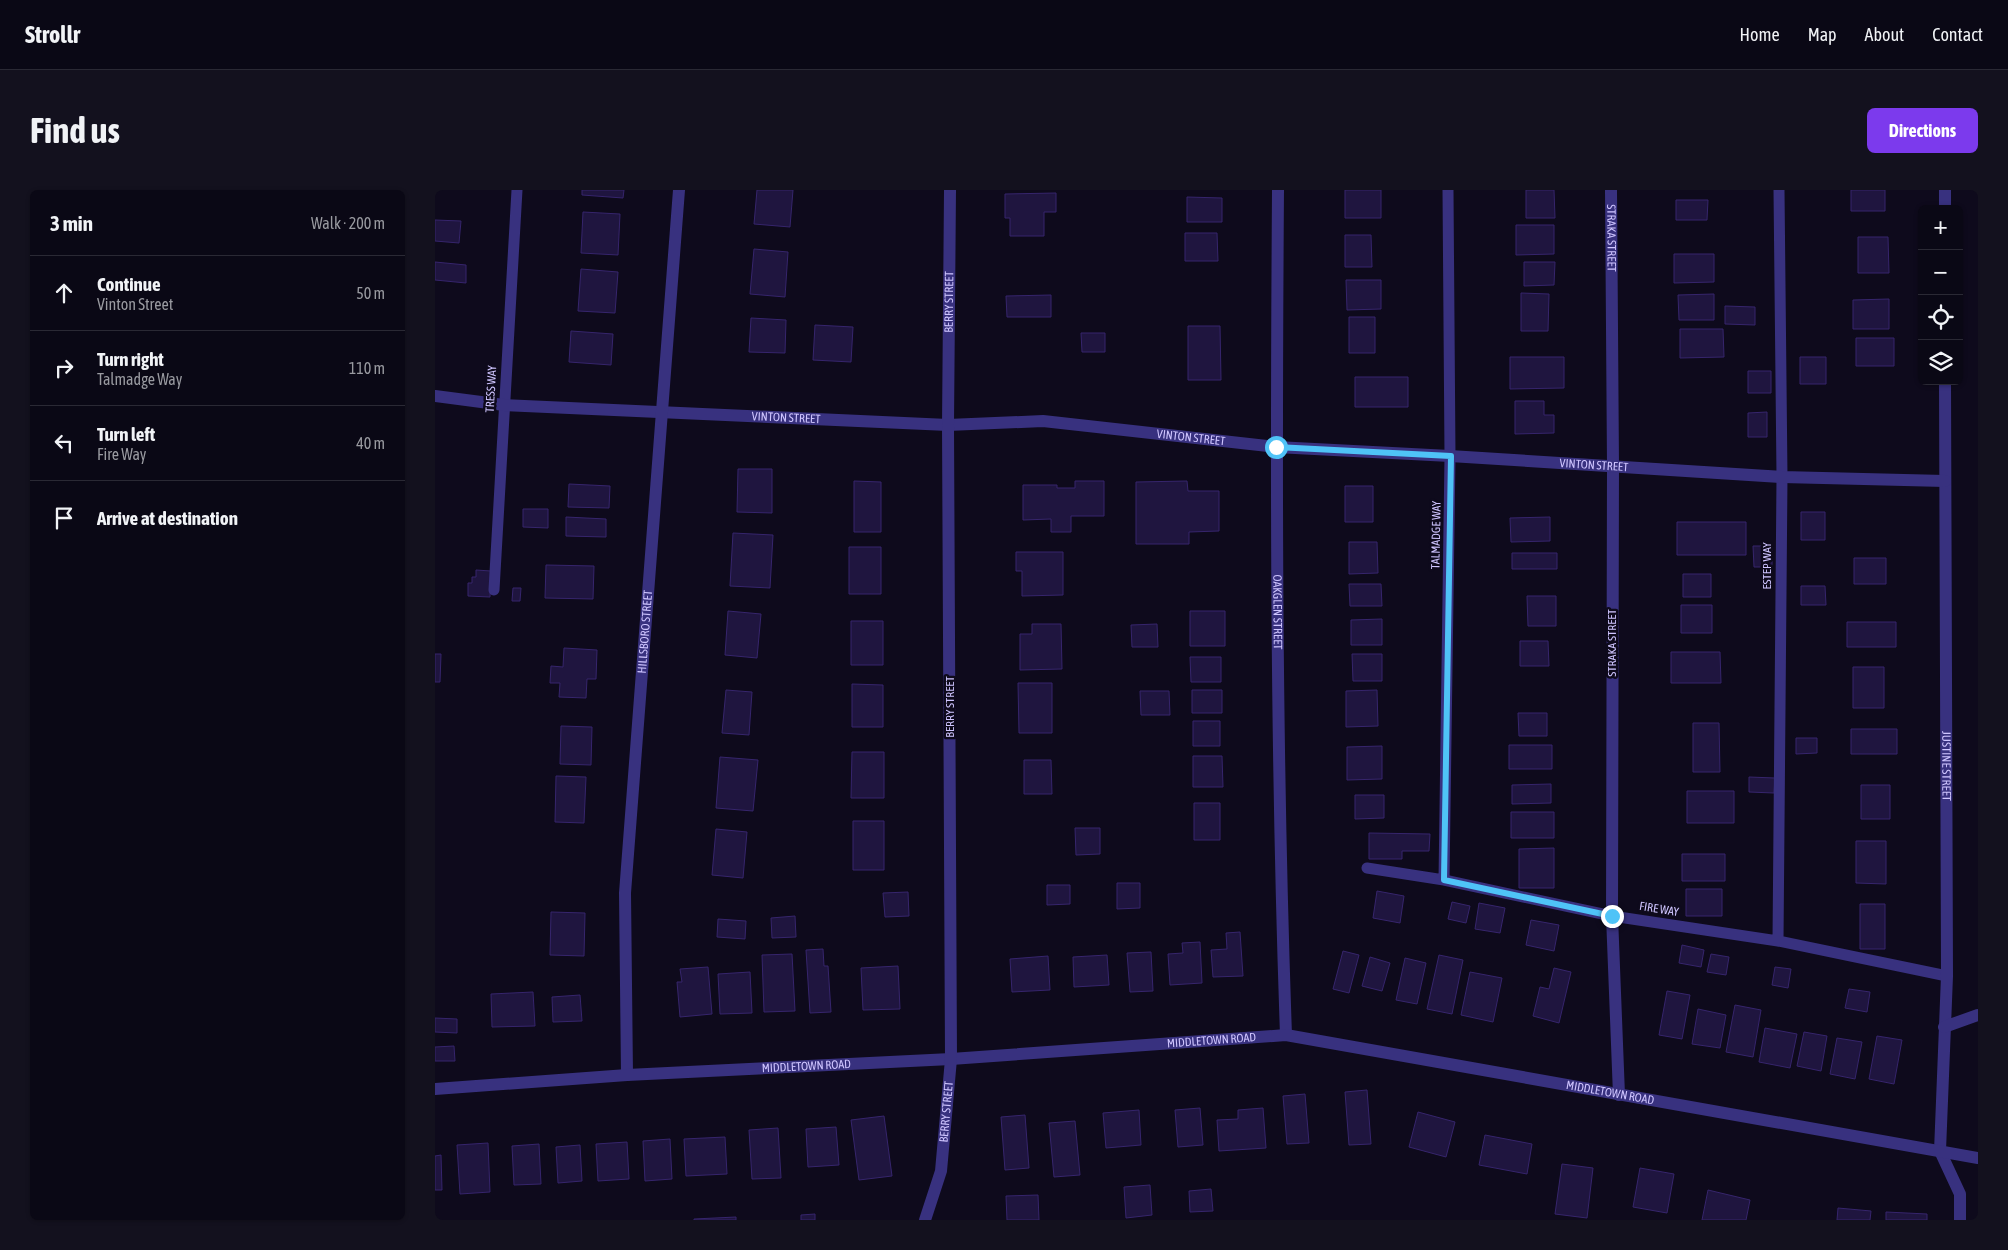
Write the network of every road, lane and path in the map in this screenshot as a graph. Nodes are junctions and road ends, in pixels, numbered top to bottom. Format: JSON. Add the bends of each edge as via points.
{"nodes":[{"id":1,"x":517,"y":190,"type":"edge"},
{"id":2,"x":679,"y":190,"type":"edge"},
{"id":3,"x":950,"y":190,"type":"edge"},
{"id":4,"x":1278,"y":190,"type":"edge"},
{"id":5,"x":1448,"y":190,"type":"edge"},
{"id":6,"x":1611,"y":190,"type":"edge"},
{"id":7,"x":1779,"y":190,"type":"edge"},
{"id":8,"x":1945,"y":190,"type":"edge"},
{"id":9,"x":1945,"y":205,"type":"edge"},
{"id":10,"x":1945,"y":385,"type":"edge"},
{"id":11,"x":435,"y":396,"type":"edge"},
{"id":12,"x":504,"y":405,"type":"junction"},
{"id":13,"x":663,"y":413,"type":"junction"},
{"id":14,"x":948,"y":425,"type":"junction"},
{"id":15,"x":1276,"y":447,"type":"junction"},
{"id":16,"x":1451,"y":456,"type":"junction"},
{"id":17,"x":1613,"y":466,"type":"junction"},
{"id":18,"x":1781,"y":477,"type":"junction"},
{"id":19,"x":1945,"y":481,"type":"junction"},
{"id":20,"x":494,"y":590,"type":"dead end"},
{"id":21,"x":1367,"y":868,"type":"dead end"},
{"id":22,"x":1444,"y":880,"type":"junction"},
{"id":23,"x":1612,"y":916,"type":"junction"},
{"id":24,"x":1777,"y":942,"type":"junction"},
{"id":25,"x":1947,"y":976,"type":"junction"},
{"id":26,"x":1978,"y":1014,"type":"edge"},
{"id":27,"x":1944,"y":1027,"type":"junction"},
{"id":28,"x":1286,"y":1035,"type":"junction"},
{"id":29,"x":951,"y":1059,"type":"junction"},
{"id":30,"x":627,"y":1075,"type":"junction"},
{"id":31,"x":435,"y":1089,"type":"edge"},
{"id":32,"x":1619,"y":1095,"type":"junction"},
{"id":33,"x":1940,"y":1151,"type":"junction"},
{"id":34,"x":1978,"y":1158,"type":"edge"},
{"id":35,"x":925,"y":1220,"type":"edge"},
{"id":36,"x":1959,"y":1220,"type":"edge"}],
"edges":[{"from":1,"to":12,"type":"lane","name":"TRESS WAY"},
{"from":2,"to":13,"type":"street","name":"HILLSBORO STREET"},
{"from":3,"to":14,"type":"street","name":"BERRY STREET"},
{"from":4,"to":15,"type":"street","name":"OAKGLEN STREET"},
{"from":5,"to":16,"type":"lane","name":"TALMADGE WAY"},
{"from":6,"to":17,"type":"street","name":"STRAKA STREET"},
{"from":7,"to":18,"type":"lane","name":"ESTEP WAY"},
{"from":8,"to":9,"type":"street"},
{"from":10,"to":19,"type":"street","name":"JUSTINE STREET"},
{"from":11,"to":12,"type":"street","name":"VINTON STREET"},
{"from":12,"to":13,"type":"street","name":"VINTON STREET"},
{"from":12,"to":20,"type":"lane","name":"TRESS WAY"},
{"from":13,"to":14,"type":"street","name":"VINTON STREET"},
{"from":13,"to":30,"type":"street","name":"HILLSBORO STREET","via":[[625,894]]},
{"from":14,"to":15,"type":"street","name":"VINTON STREET","via":[[1043,421]]},
{"from":14,"to":29,"type":"street","name":"BERRY STREET"},
{"from":15,"to":16,"type":"street","name":"VINTON STREET"},
{"from":15,"to":28,"type":"street","name":"OAKGLEN STREET"},
{"from":16,"to":17,"type":"street","name":"VINTON STREET"},
{"from":16,"to":22,"type":"lane","name":"TALMADGE WAY"},
{"from":17,"to":18,"type":"street","name":"VINTON STREET"},
{"from":17,"to":23,"type":"street","name":"STRAKA STREET"},
{"from":18,"to":19,"type":"street","name":"VINTON STREET"},
{"from":18,"to":24,"type":"lane","name":"ESTEP WAY"},
{"from":19,"to":25,"type":"street","name":"JUSTINE STREET"},
{"from":21,"to":22,"type":"lane","name":"FIRE WAY"},
{"from":22,"to":23,"type":"lane","name":"FIRE WAY"},
{"from":23,"to":24,"type":"lane","name":"FIRE WAY"},
{"from":23,"to":32,"type":"street","name":"STRAKA STREET"},
{"from":24,"to":25,"type":"lane","name":"FIRE WAY"},
{"from":25,"to":27,"type":"street","name":"JUSTINE STREET"},
{"from":26,"to":27,"type":"street"},
{"from":27,"to":33,"type":"street","name":"JUSTINE STREET"},
{"from":28,"to":29,"type":"street","name":"MIDDLETOWN ROAD"},
{"from":28,"to":32,"type":"street","name":"MIDDLETOWN ROAD"},
{"from":29,"to":30,"type":"street","name":"MIDDLETOWN ROAD"},
{"from":29,"to":35,"type":"street","name":"BERRY STREET","via":[[941,1171]]},
{"from":30,"to":31,"type":"street","name":"MIDDLETOWN ROAD"},
{"from":32,"to":33,"type":"street","name":"MIDDLETOWN ROAD"},
{"from":33,"to":34,"type":"street","name":"MIDDLETOWN ROAD"},
{"from":33,"to":36,"type":"street","via":[[1960,1194]]}]}
